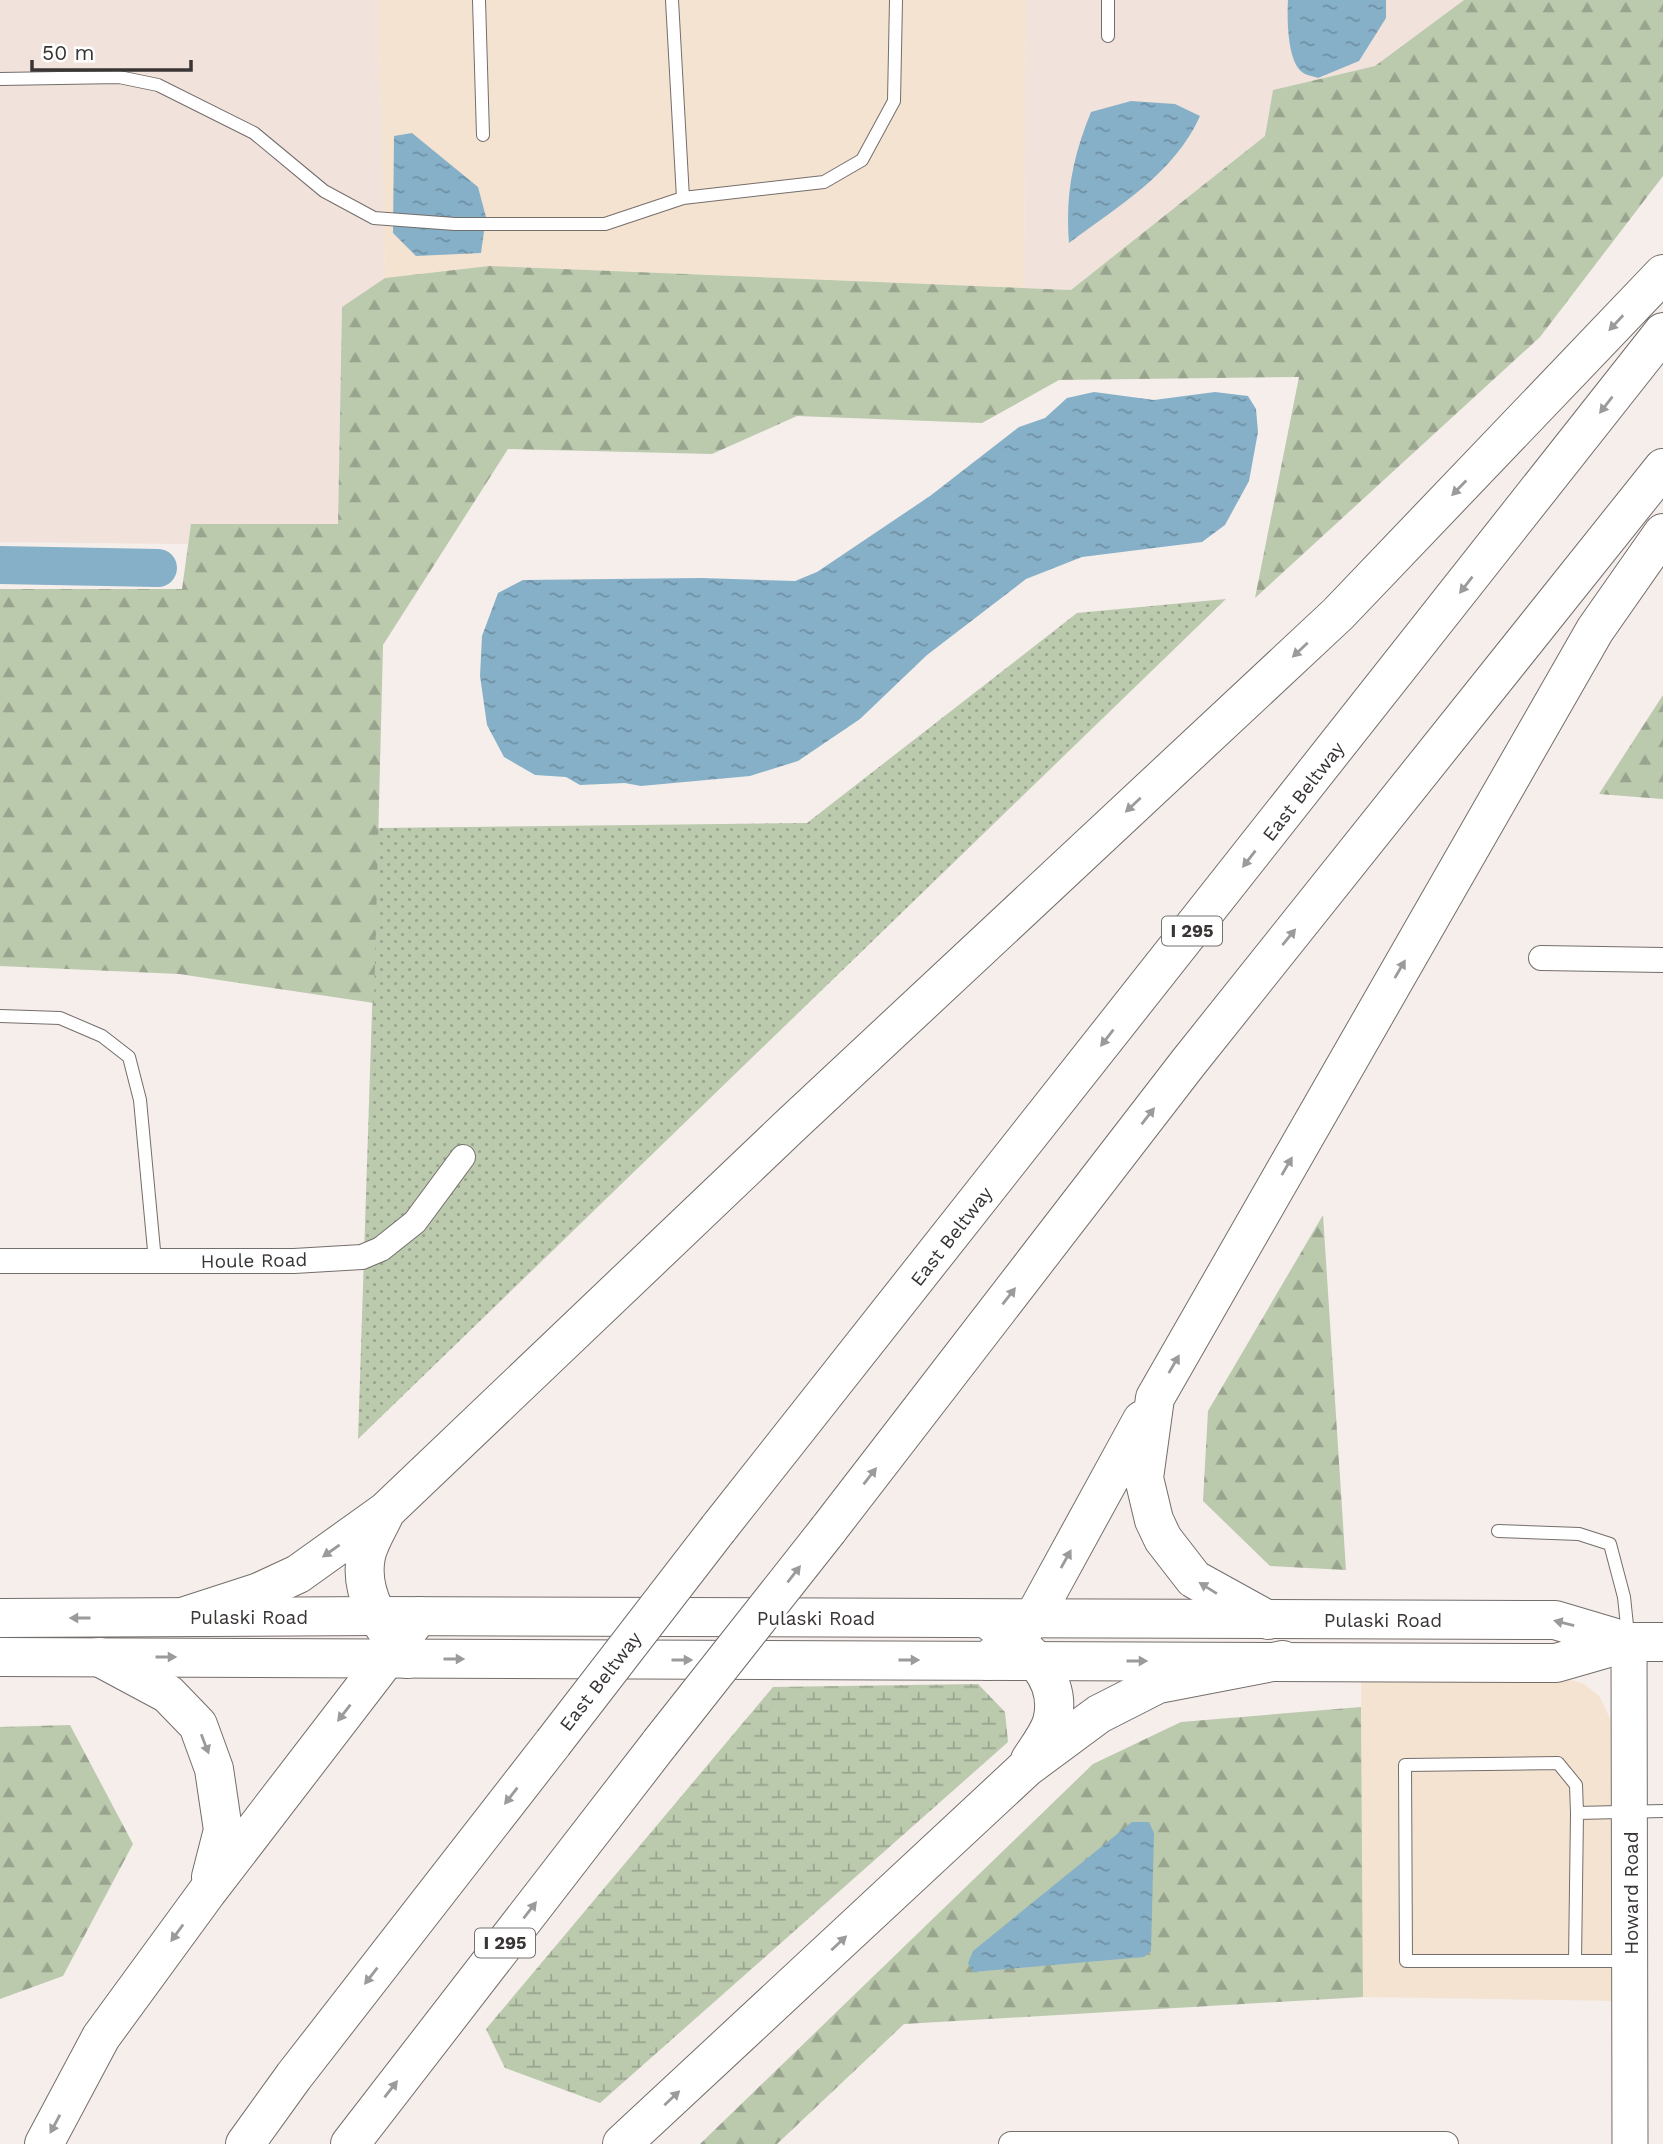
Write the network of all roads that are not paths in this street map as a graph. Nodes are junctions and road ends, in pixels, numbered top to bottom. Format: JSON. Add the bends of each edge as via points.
{"nodes":[{"id":1,"x":479,"y":0,"type":"edge"},
{"id":2,"x":672,"y":0,"type":"edge"},
{"id":3,"x":896,"y":0,"type":"edge"},
{"id":4,"x":1108,"y":0,"type":"edge"},
{"id":5,"x":1108,"y":36,"type":"dead end"},
{"id":6,"x":0,"y":79,"type":"edge"},
{"id":7,"x":483,"y":135,"type":"dead end"},
{"id":8,"x":683,"y":198,"type":"junction"},
{"id":9,"x":1663,"y":274,"type":"edge"},
{"id":10,"x":1663,"y":332,"type":"edge"},
{"id":11,"x":1663,"y":468,"type":"edge"},
{"id":12,"x":1663,"y":533,"type":"edge"},
{"id":13,"x":1541,"y":958,"type":"dead end"},
{"id":14,"x":1663,"y":960,"type":"edge"},
{"id":15,"x":0,"y":1016,"type":"edge"},
{"id":16,"x":463,"y":1157,"type":"dead end"},
{"id":17,"x":0,"y":1261,"type":"edge"},
{"id":18,"x":155,"y":1261,"type":"junction"},
{"id":19,"x":1154,"y":1398,"type":"junction"},
{"id":20,"x":386,"y":1511,"type":"junction"},
{"id":21,"x":1498,"y":1531,"type":"dead end"},
{"id":22,"x":182,"y":1617,"type":"junction"},
{"id":23,"x":0,"y":1618,"type":"edge"},
{"id":24,"x":1268,"y":1620,"type":"junction"},
{"id":25,"x":397,"y":1639,"type":"junction"},
{"id":26,"x":1012,"y":1640,"type":"junction"},
{"id":27,"x":1646,"y":1642,"type":"edge"},
{"id":28,"x":0,"y":1657,"type":"edge"},
{"id":29,"x":99,"y":1657,"type":"junction"},
{"id":30,"x":1283,"y":1660,"type":"junction"},
{"id":31,"x":1026,"y":1768,"type":"junction"},
{"id":32,"x":1647,"y":1812,"type":"edge"},
{"id":33,"x":1577,"y":1813,"type":"junction"},
{"id":34,"x":207,"y":1892,"type":"junction"},
{"id":35,"x":1575,"y":1961,"type":"junction"},
{"id":36,"x":1631,"y":1961,"type":"junction"},
{"id":37,"x":44,"y":2144,"type":"edge"},
{"id":38,"x":245,"y":2144,"type":"edge"},
{"id":39,"x":350,"y":2144,"type":"edge"},
{"id":40,"x":622,"y":2144,"type":"edge"},
{"id":41,"x":1011,"y":2144,"type":"edge"},
{"id":42,"x":1446,"y":2144,"type":"edge"},
{"id":43,"x":1630,"y":2144,"type":"edge"}],
"edges":[{"from":1,"to":7,"type":"lane"},
{"from":2,"to":8,"type":"lane"},
{"from":3,"to":8,"type":"lane","via":[[894,101],[862,160],[824,182]]},
{"from":4,"to":5,"type":"lane"},
{"from":6,"to":8,"type":"lane","via":[[119,77],[158,85],[254,133],[324,191],[374,218],[455,224],[605,224]]},
{"from":9,"to":20,"type":"main road","one_way":true,"via":[[1338,614]]},
{"from":10,"to":38,"type":"main road","name":"East Beltway","number":"I 295","one_way":true,"bridge":true,"via":[[718,1529]]},
{"from":39,"to":11,"type":"main road","number":"I 295","one_way":true,"bridge":true,"via":[[1188,1063]]},
{"from":19,"to":12,"type":"main road","one_way":true,"via":[[1595,629]]},
{"from":13,"to":14,"type":"street"},
{"from":15,"to":18,"type":"lane","via":[[60,1018],[102,1036],[129,1057],[140,1100]]},
{"from":16,"to":18,"type":"street","name":"Houle Road","via":[[415,1222],[381,1249],[362,1257]]},
{"from":17,"to":18,"type":"street","name":"Houle Road"},
{"from":24,"to":19,"type":"main road","one_way":true,"via":[[1194,1579],[1163,1539],[1144,1478]]},
{"from":26,"to":19,"type":"main road","one_way":true},
{"from":20,"to":22,"type":"main road","one_way":true,"via":[[298,1574]]},
{"from":20,"to":25,"type":"main road","via":[[366,1555],[365,1579]]},
{"from":21,"to":27,"type":"lane","via":[[1579,1534],[1610,1544],[1624,1597]]},
{"from":22,"to":23,"type":"main road","name":"Pulaski Road","one_way":true},
{"from":22,"to":25,"type":"main road","name":"Pulaski Road"},
{"from":24,"to":26,"type":"main road","name":"Pulaski Road"},
{"from":27,"to":24,"type":"main road","name":"Pulaski Road","one_way":true,"via":[[1555,1620]]},
{"from":25,"to":26,"type":"main road","name":"Pulaski Road"},
{"from":29,"to":25,"type":"main road","name":"Pulaski Road","one_way":true},
{"from":25,"to":34,"type":"main road","one_way":true},
{"from":26,"to":30,"type":"main road","name":"Pulaski Road","one_way":true},
{"from":26,"to":31,"type":"main road","via":[[1053,1688],[1052,1723]]},
{"from":27,"to":30,"type":"main road","name":"Pulaski Road","via":[[1556,1663]]},
{"from":27,"to":32,"type":"street","name":"Howard Road"},
{"from":28,"to":29,"type":"main road","name":"Pulaski Road"},
{"from":29,"to":34,"type":"main road","one_way":true,"via":[[168,1695],[198,1725],[214,1769],[223,1830]]},
{"from":30,"to":31,"type":"main road","via":[[1158,1684],[1099,1714]]},
{"from":40,"to":31,"type":"main road","one_way":true},
{"from":32,"to":33,"type":"lane"},
{"from":32,"to":36,"type":"street","name":"Howard Road"},
{"from":33,"to":35,"type":"lane"},
{"from":33,"to":35,"type":"lane","via":[[1576,1785],[1558,1763],[1405,1765],[1406,1962]]},
{"from":34,"to":37,"type":"main road","one_way":true,"via":[[101,2037]]},
{"from":35,"to":36,"type":"lane"},
{"from":36,"to":43,"type":"street","name":"Howard Road"},
{"from":41,"to":42,"type":"street"}]}
